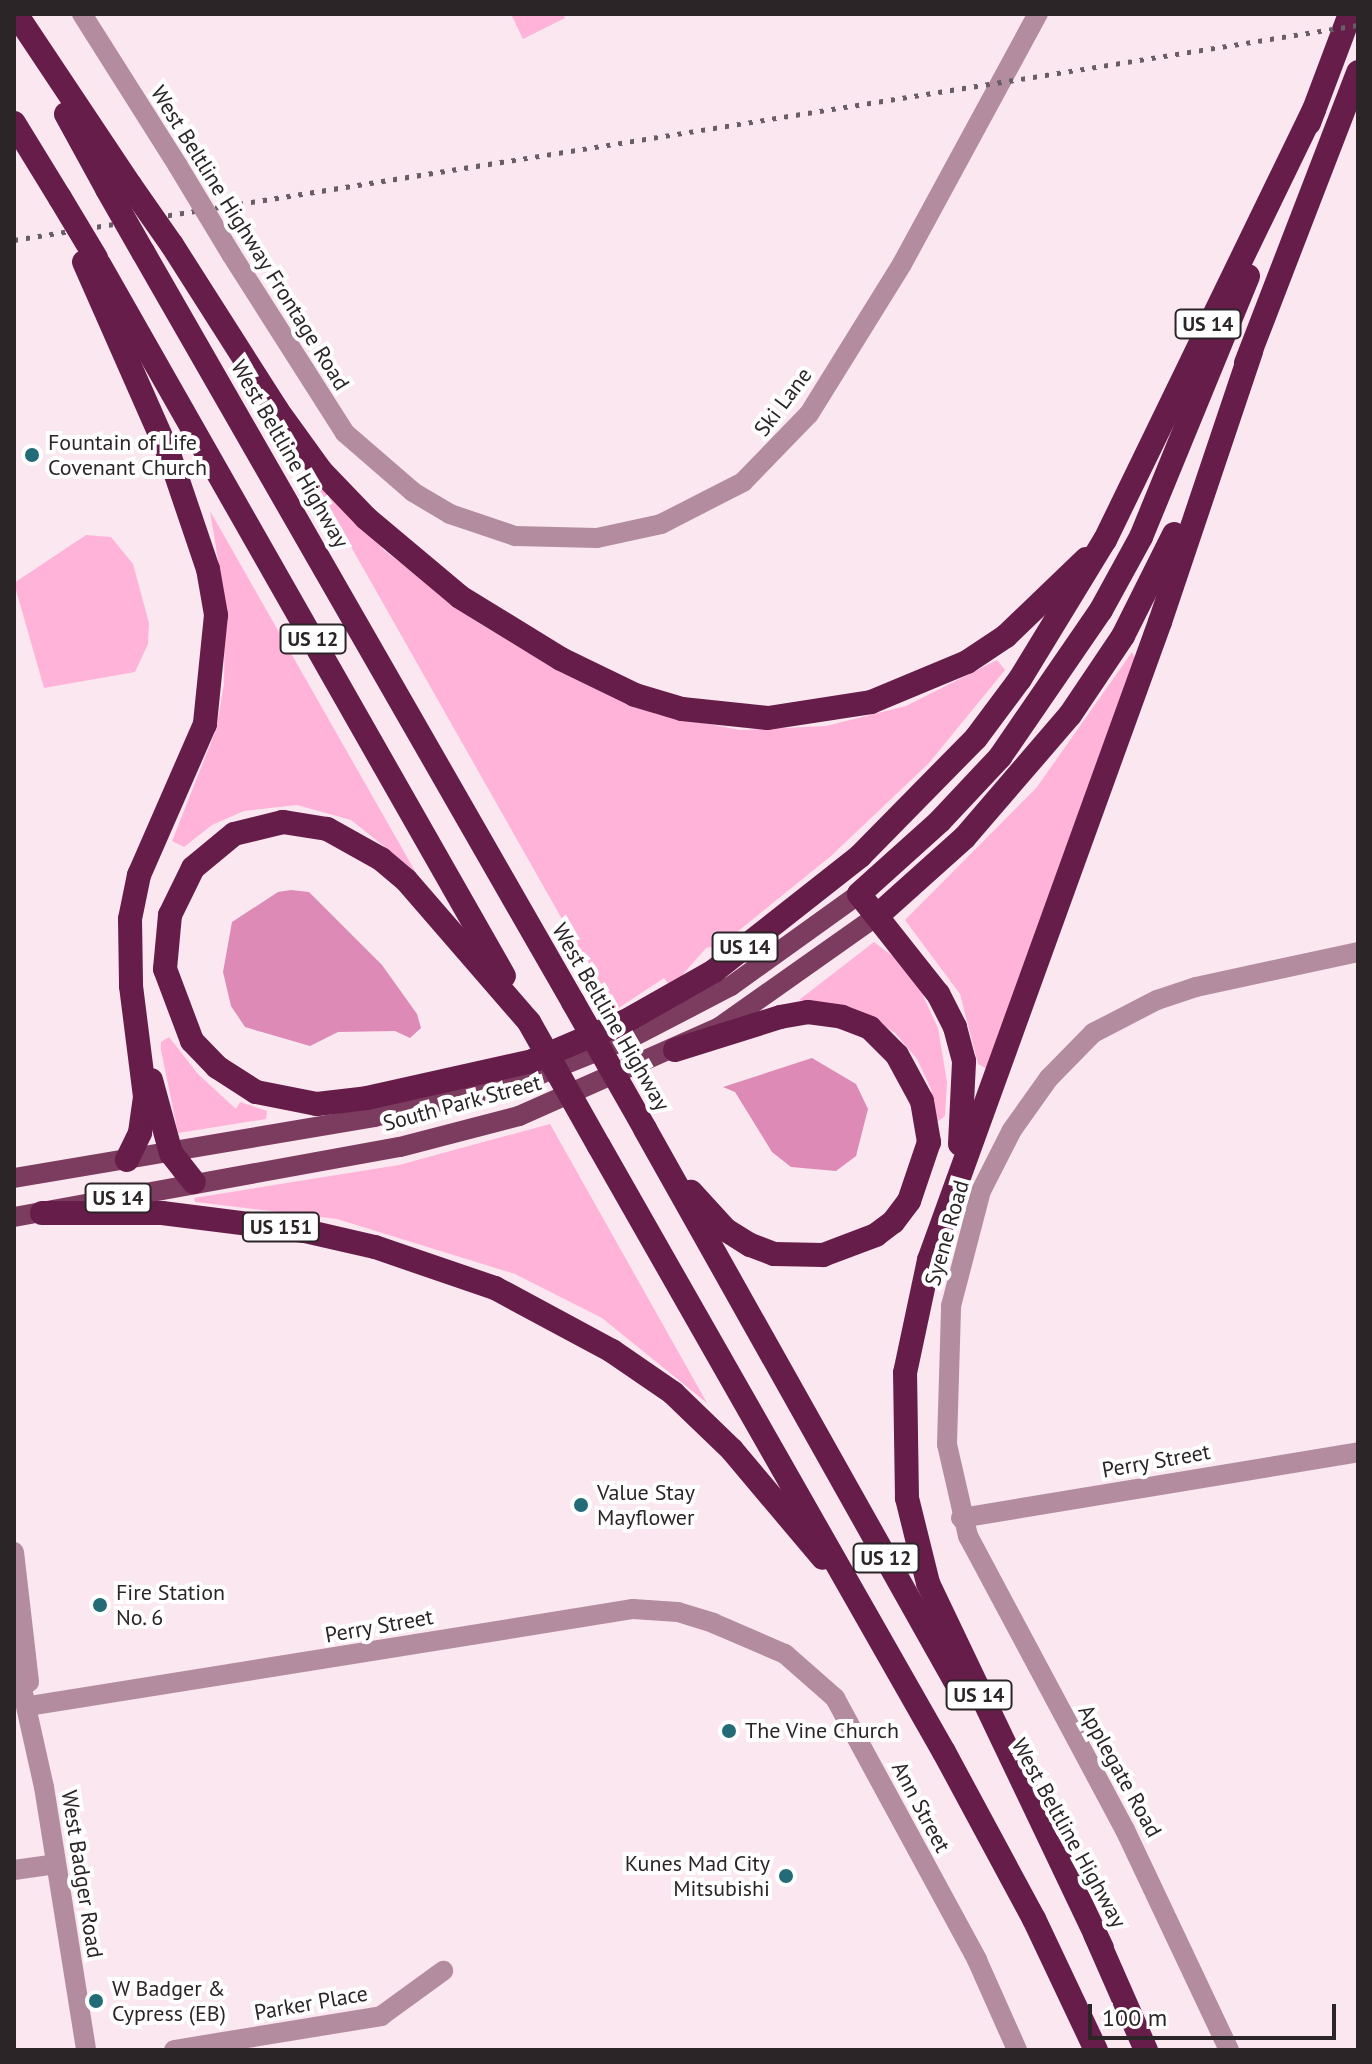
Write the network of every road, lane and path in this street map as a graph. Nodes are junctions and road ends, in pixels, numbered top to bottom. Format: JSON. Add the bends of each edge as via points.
{"nodes":[{"id":1,"x":82,"y":14,"type":"edge"},
{"id":2,"x":1038,"y":14,"type":"edge"},
{"id":3,"x":1350,"y":14,"type":"edge"},
{"id":4,"x":15,"y":16,"type":"edge"},
{"id":5,"x":1358,"y":72,"type":"edge"},
{"id":6,"x":1314,"y":109,"type":"junction"},
{"id":7,"x":19,"y":132,"type":"edge"},
{"id":8,"x":119,"y":187,"type":"junction"},
{"id":9,"x":90,"y":260,"type":"junction"},
{"id":10,"x":1251,"y":351,"type":"junction"},
{"id":11,"x":392,"y":477,"type":"joint"},
{"id":12,"x":1105,"y":540,"type":"junction"},
{"id":13,"x":859,"y":894,"type":"junction"},
{"id":14,"x":877,"y":916,"type":"junction"},
{"id":15,"x":1358,"y":952,"type":"edge"},
{"id":16,"x":529,"y":1022,"type":"junction"},
{"id":17,"x":675,"y":1050,"type":"junction"},
{"id":18,"x":142,"y":1051,"type":"junction"},
{"id":19,"x":171,"y":1153,"type":"junction"},
{"id":20,"x":127,"y":1160,"type":"junction"},
{"id":21,"x":668,"y":1170,"type":"junction"},
{"id":22,"x":14,"y":1178,"type":"edge"},
{"id":23,"x":194,"y":1182,"type":"junction"},
{"id":24,"x":954,"y":1194,"type":"junction"},
{"id":25,"x":42,"y":1213,"type":"junction"},
{"id":26,"x":14,"y":1217,"type":"edge"},
{"id":27,"x":1358,"y":1452,"type":"edge"},
{"id":28,"x":961,"y":1518,"type":"junction"},
{"id":29,"x":14,"y":1552,"type":"edge"},
{"id":30,"x":853,"y":1592,"type":"junction"},
{"id":31,"x":735,"y":1630,"type":"joint"},
{"id":32,"x":14,"y":1653,"type":"edge"},
{"id":33,"x":29,"y":1706,"type":"junction"},
{"id":34,"x":56,"y":1864,"type":"junction"},
{"id":35,"x":14,"y":1870,"type":"edge"},
{"id":36,"x":1102,"y":1948,"type":"junction"},
{"id":37,"x":443,"y":1971,"type":"dead end"},
{"id":38,"x":86,"y":2050,"type":"edge"},
{"id":39,"x":174,"y":2050,"type":"edge"},
{"id":40,"x":1017,"y":2050,"type":"edge"},
{"id":41,"x":1096,"y":2050,"type":"edge"},
{"id":42,"x":1146,"y":2050,"type":"edge"},
{"id":43,"x":1229,"y":2050,"type":"edge"}],
"edges":[{"from":1,"to":11,"type":"street","name":"West Beltline Highway Frontage Road","bridge":true,"via":[[323,402],[357,446]]},
{"from":2,"to":11,"type":"street","name":"Ski Lane","via":[[902,264],[809,414],[743,482],[696,510],[651,527],[597,538],[541,539],[450,514]]},
{"from":3,"to":6,"type":"highway","number":"US 14"},
{"from":4,"to":8,"type":"highway","name":"West Beltline Highway","number":"US 12"},
{"from":5,"to":10,"type":"highway","number":"US 14"},
{"from":6,"to":12,"type":"highway","number":"US 14"},
{"from":6,"to":13,"type":"highway","number":"US 14","via":[[1180,447],[1141,537],[1101,610],[1000,757],[940,821]]},
{"from":7,"to":9,"type":"highway","number":"US 12","bridge":true},
{"from":8,"to":12,"type":"highway","bridge":true,"via":[[172,245],[321,471],[366,518],[460,597],[561,659],[635,695],[682,709],[768,718],[807,716],[894,695],[967,662],[1006,636]]},
{"from":8,"to":21,"type":"highway","name":"West Beltline Highway","number":"US 12","bridge":true,"via":[[143,252]]},
{"from":9,"to":16,"type":"highway","number":"US 12"},
{"from":9,"to":18,"type":"highway","via":[[170,457],[208,569],[216,615],[205,724],[139,875],[130,919],[131,986]]},
{"from":10,"to":14,"type":"highway","number":"US 14","via":[[1160,569],[1123,636],[1020,778],[922,879]]},
{"from":10,"to":24,"type":"highway","via":[[1160,622]]},
{"from":12,"to":16,"type":"highway","number":"US 14","via":[[1045,643],[976,738],[860,856],[714,971],[626,1021],[532,1061],[317,1104],[256,1092],[217,1067],[182,1022],[165,969],[170,915],[193,868],[234,834],[283,822],[327,829],[381,859],[406,880]]},
{"from":13,"to":14,"type":"highway"},
{"from":13,"to":19,"type":"main road","name":"South Park Street","via":[[731,986],[633,1037],[521,1082],[458,1101]]},
{"from":14,"to":17,"type":"main road","name":"South Park Street","number":"US 14","via":[[783,987]]},
{"from":14,"to":24,"type":"highway","via":[[938,994],[961,1049],[964,1116]]},
{"from":15,"to":28,"type":"street","name":"Syene Road","via":[[1196,987],[1121,1016],[1093,1033],[1024,1113],[981,1191],[951,1306],[947,1444]]},
{"from":16,"to":30,"type":"highway","number":"US 12","bridge":true},
{"from":17,"to":21,"type":"highway","via":[[794,1015],[842,1017],[870,1028],[897,1055],[922,1101],[929,1142],[909,1201],[893,1222],[876,1235],[823,1255],[788,1256],[750,1245],[726,1230]]},
{"from":17,"to":23,"type":"main road","name":"South Park Street","number":"US 14","via":[[553,1104],[478,1128],[400,1147]]},
{"from":18,"to":19,"type":"highway"},
{"from":18,"to":20,"type":"highway","via":[[140,1133]]},
{"from":19,"to":20,"type":"main road","name":"South Park Street"},
{"from":19,"to":23,"type":"highway"},
{"from":20,"to":22,"type":"main road","name":"South Park Street"},
{"from":21,"to":36,"type":"highway","name":"West Beltline Highway","number":"US 12"},
{"from":23,"to":25,"type":"main road","name":"South Park Street","number":"US 14"},
{"from":24,"to":36,"type":"highway","number":"US 14","via":[[917,1297],[909,1342],[902,1427],[911,1523],[935,1602]]},
{"from":25,"to":26,"type":"main road","name":"South Park Street","number":"US 151"},
{"from":25,"to":30,"type":"highway","number":"US 151","via":[[193,1216],[305,1231],[388,1251],[495,1288],[656,1380],[696,1413]]},
{"from":27,"to":28,"type":"street","name":"Perry Street"},
{"from":28,"to":43,"type":"street","name":"Applegate Road","via":[[989,1581],[1146,1871]]},
{"from":29,"to":33,"type":"street","name":"West Badger Road","via":[[29,1657]]},
{"from":30,"to":41,"type":"highway","number":"US 12","via":[[1034,1919]]},
{"from":31,"to":33,"type":"street","name":"Perry Street","via":[[678,1612],[633,1609]]},
{"from":31,"to":40,"type":"street","name":"Ann Street","via":[[810,1671],[835,1698],[977,1960]]},
{"from":32,"to":33,"type":"street","name":"West Badger Road"},
{"from":33,"to":34,"type":"street","name":"West Badger Road"},
{"from":34,"to":35,"type":"street"},
{"from":34,"to":38,"type":"street","name":"West Badger Road"},
{"from":36,"to":42,"type":"highway","name":"West Beltline Highway","number":"US 12"},
{"from":37,"to":39,"type":"street","name":"Parker Place","via":[[381,2016]]}]}
